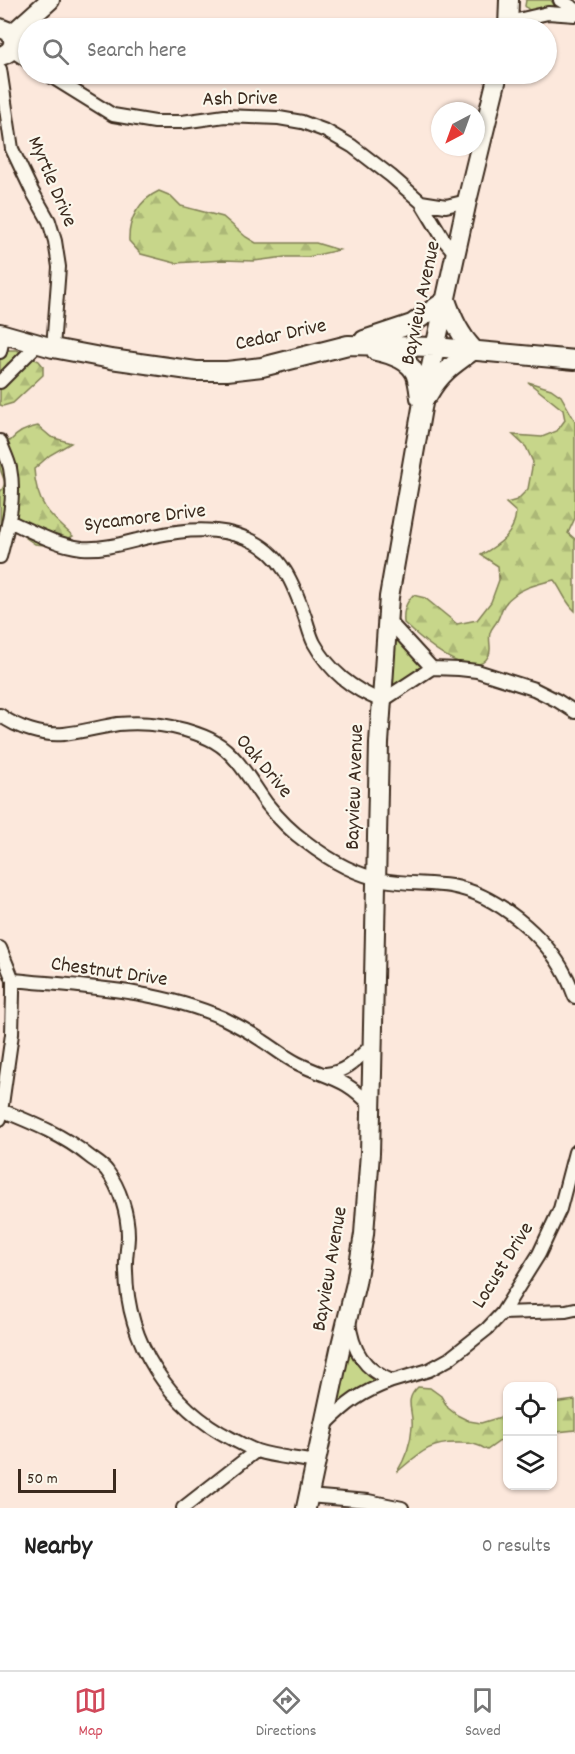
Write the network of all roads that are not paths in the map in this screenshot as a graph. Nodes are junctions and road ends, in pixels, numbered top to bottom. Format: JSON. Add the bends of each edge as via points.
{"nodes":[{"id":1,"x":50,"y":0,"type":"edge"},
{"id":2,"x":509,"y":0,"type":"edge"},
{"id":3,"x":560,"y":0,"type":"edge"},
{"id":4,"x":575,"y":9,"type":"edge"},
{"id":5,"x":575,"y":15,"type":"edge"},
{"id":6,"x":31,"y":18,"type":"edge"},
{"id":7,"x":508,"y":18,"type":"edge"},
{"id":8,"x":531,"y":18,"type":"edge"},
{"id":9,"x":18,"y":31,"type":"edge"},
{"id":10,"x":6,"y":42,"type":"edge"},
{"id":11,"x":18,"y":52,"type":"edge"},
{"id":12,"x":0,"y":69,"type":"edge"},
{"id":13,"x":63,"y":84,"type":"edge"},
{"id":14,"x":496,"y":84,"type":"edge"},
{"id":15,"x":467,"y":201,"type":"junction"},
{"id":16,"x":421,"y":202,"type":"junction"},
{"id":17,"x":456,"y":254,"type":"junction"},
{"id":18,"x":446,"y":300,"type":"junction"},
{"id":19,"x":2,"y":334,"type":"edge"},
{"id":20,"x":348,"y":345,"type":"junction"},
{"id":21,"x":46,"y":346,"type":"junction"},
{"id":22,"x":435,"y":347,"type":"junction"},
{"id":23,"x":474,"y":350,"type":"junction"},
{"id":24,"x":0,"y":352,"type":"edge"},
{"id":25,"x":575,"y":360,"type":"edge"},
{"id":26,"x":0,"y":382,"type":"edge"},
{"id":27,"x":422,"y":408,"type":"junction"},
{"id":28,"x":0,"y":441,"type":"edge"},
{"id":29,"x":9,"y":521,"type":"junction"},
{"id":30,"x":0,"y":557,"type":"edge"},
{"id":31,"x":388,"y":620,"type":"junction"},
{"id":32,"x":432,"y":668,"type":"junction"},
{"id":33,"x":382,"y":701,"type":"junction"},
{"id":34,"x":575,"y":712,"type":"edge"},
{"id":35,"x":0,"y":715,"type":"edge"},
{"id":36,"x":376,"y":878,"type":"junction"},
{"id":37,"x":0,"y":948,"type":"edge"},
{"id":38,"x":13,"y":980,"type":"junction"},
{"id":39,"x":575,"y":997,"type":"edge"},
{"id":40,"x":373,"y":1044,"type":"junction"},
{"id":41,"x":326,"y":1074,"type":"junction"},
{"id":42,"x":371,"y":1106,"type":"junction"},
{"id":43,"x":1,"y":1115,"type":"edge"},
{"id":44,"x":575,"y":1152,"type":"edge"},
{"id":45,"x":575,"y":1309,"type":"edge"},
{"id":46,"x":502,"y":1313,"type":"junction"},
{"id":47,"x":348,"y":1315,"type":"junction"},
{"id":48,"x":392,"y":1380,"type":"junction"},
{"id":49,"x":322,"y":1428,"type":"junction"},
{"id":50,"x":256,"y":1451,"type":"junction"},
{"id":51,"x":315,"y":1462,"type":"junction"},
{"id":52,"x":307,"y":1502,"type":"edge"},
{"id":53,"x":183,"y":1508,"type":"edge"},
{"id":54,"x":402,"y":1508,"type":"edge"}],
"edges":[{"from":1,"to":6,"type":"main road"},
{"from":2,"to":7,"type":"main road"},
{"from":3,"to":4,"type":"street"},
{"from":5,"to":8,"type":"street","via":[[548,13]]},
{"from":9,"to":10,"type":"main road"},
{"from":10,"to":11,"type":"street"},
{"from":12,"to":21,"type":"street","name":"Myrtle Drive","via":[[12,149],[49,221],[55,241],[59,267]]},
{"from":13,"to":16,"type":"street","name":"Ash Drive","via":[[113,115],[155,122],[225,116],[279,117],[302,122],[352,146]]},
{"from":14,"to":15,"type":"main road","name":"Bayview Avenue"},
{"from":15,"to":16,"type":"street","via":[[446,206]]},
{"from":15,"to":17,"type":"main road","name":"Bayview Avenue"},
{"from":16,"to":17,"type":"street","name":"Ash Drive"},
{"from":17,"to":18,"type":"main road","name":"Bayview Avenue"},
{"from":18,"to":20,"type":"main road","via":[[412,324]]},
{"from":18,"to":22,"type":"main road","name":"Bayview Avenue"},
{"from":18,"to":23,"type":"main road","via":[[454,322]]},
{"from":19,"to":21,"type":"main road","name":"Cedar Drive"},
{"from":19,"to":24,"type":"street"},
{"from":20,"to":21,"type":"main road","name":"Cedar Drive","via":[[262,367],[227,371],[196,371]]},
{"from":20,"to":22,"type":"main road","name":"Cedar Drive"},
{"from":20,"to":27,"type":"main road","via":[[386,353],[410,365],[416,374]]},
{"from":21,"to":26,"type":"street"},
{"from":22,"to":23,"type":"main road","name":"Cedar Drive"},
{"from":22,"to":27,"type":"main road","name":"Bayview Avenue"},
{"from":23,"to":25,"type":"main road","name":"Cedar Drive"},
{"from":23,"to":27,"type":"main road","via":[[436,380]]},
{"from":27,"to":31,"type":"main road","name":"Bayview Avenue"},
{"from":28,"to":29,"type":"street","via":[[13,490]]},
{"from":29,"to":30,"type":"street"},
{"from":29,"to":33,"type":"street","name":"Sycamore Drive","via":[[59,544],[83,548],[197,529],[248,538],[267,549],[282,565],[313,641],[333,671],[346,683]]},
{"from":31,"to":32,"type":"street"},
{"from":31,"to":33,"type":"main road","name":"Bayview Avenue"},
{"from":32,"to":33,"type":"street"},
{"from":32,"to":34,"type":"street","via":[[477,671],[522,685]]},
{"from":33,"to":36,"type":"main road","name":"Bayview Avenue"},
{"from":35,"to":36,"type":"street","name":"Oak Drive","via":[[27,729],[47,733],[120,724],[188,730],[215,742],[233,758],[269,807],[305,842],[357,872]]},
{"from":36,"to":39,"type":"street","via":[[451,886],[492,901],[519,920],[550,951]]},
{"from":36,"to":40,"type":"main road","name":"Bayview Avenue"},
{"from":37,"to":38,"type":"street"},
{"from":38,"to":41,"type":"street","name":"Chestnut Drive","via":[[129,991],[181,1003],[238,1026],[295,1062]]},
{"from":38,"to":43,"type":"street","via":[[12,1034]]},
{"from":40,"to":41,"type":"street","via":[[340,1072]]},
{"from":40,"to":42,"type":"main road","name":"Bayview Avenue"},
{"from":41,"to":42,"type":"street","name":"Chestnut Drive","via":[[355,1089]]},
{"from":42,"to":47,"type":"main road","name":"Bayview Avenue","via":[[364,1234]]},
{"from":43,"to":50,"type":"street","via":[[51,1131],[107,1170],[124,1205],[128,1233],[127,1292],[132,1320],[147,1357],[167,1387],[202,1422]]},
{"from":44,"to":46,"type":"street","name":"Locust Drive","via":[[560,1209],[539,1254]]},
{"from":45,"to":46,"type":"street"},
{"from":46,"to":48,"type":"street","name":"Locust Drive","via":[[449,1359],[429,1370]]},
{"from":47,"to":48,"type":"street","via":[[352,1339],[363,1361],[374,1372]]},
{"from":47,"to":49,"type":"main road","name":"Bayview Avenue"},
{"from":48,"to":49,"type":"street","name":"Locust Drive","via":[[353,1399]]},
{"from":49,"to":51,"type":"main road","name":"Bayview Avenue"},
{"from":50,"to":51,"type":"street"},
{"from":50,"to":53,"type":"street"},
{"from":51,"to":52,"type":"main road","name":"Bayview Avenue"},
{"from":52,"to":54,"type":"street","via":[[368,1501]]}]}
